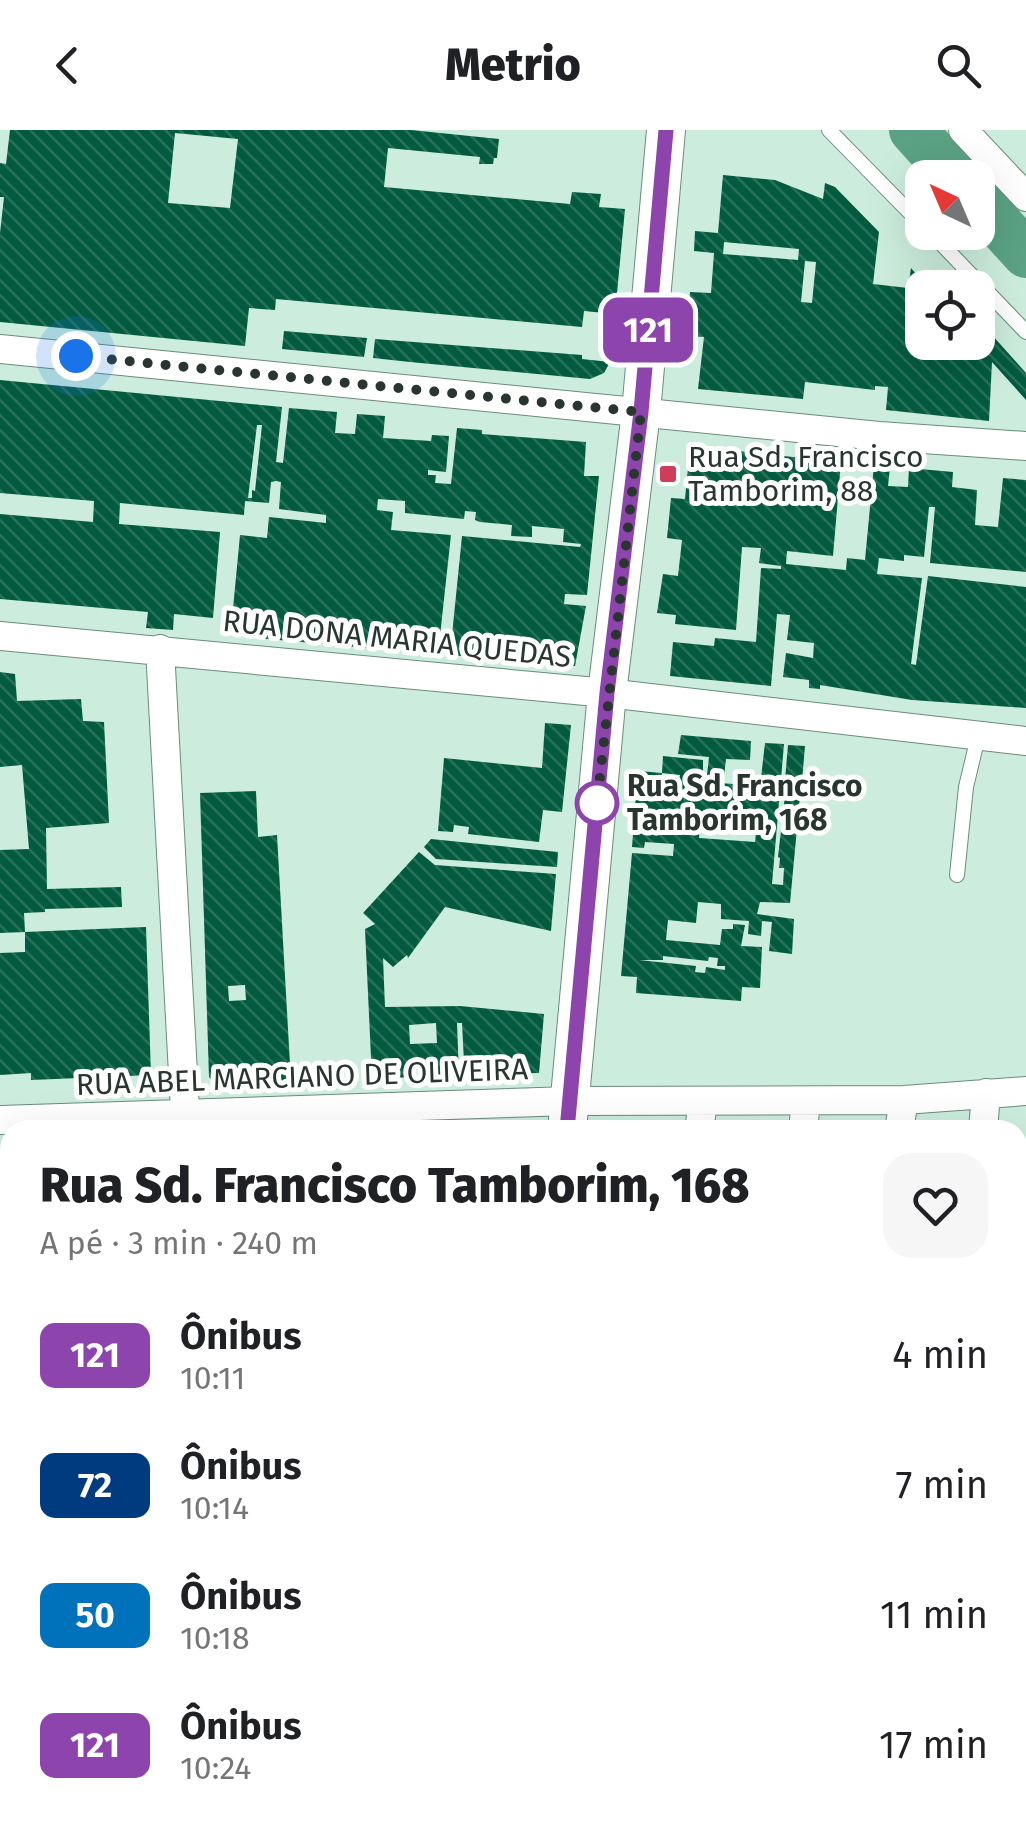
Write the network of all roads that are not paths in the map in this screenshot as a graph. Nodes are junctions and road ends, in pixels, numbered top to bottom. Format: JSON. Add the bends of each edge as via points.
{"nodes":[{"id":1,"x":666,"y":130,"type":"edge"},
{"id":2,"x":829,"y":130,"type":"edge"},
{"id":3,"x":963,"y":130,"type":"edge"},
{"id":4,"x":1026,"y":198,"type":"edge"},
{"id":5,"x":905,"y":208,"type":"edge"},
{"id":6,"x":947,"y":250,"type":"edge"},
{"id":7,"x":1026,"y":332,"type":"edge"},
{"id":8,"x":0,"y":348,"type":"edge"},
{"id":9,"x":641,"y":412,"type":"junction"},
{"id":10,"x":1026,"y":446,"type":"edge"},
{"id":11,"x":0,"y":636,"type":"edge"},
{"id":12,"x":160,"y":649,"type":"junction"},
{"id":13,"x":607,"y":693,"type":"junction"},
{"id":14,"x":978,"y":737,"type":"junction"},
{"id":15,"x":1026,"y":741,"type":"edge"},
{"id":16,"x":958,"y":875,"type":"dead end"},
{"id":17,"x":1026,"y":1091,"type":"edge"},
{"id":18,"x":986,"y":1093,"type":"junction"},
{"id":19,"x":904,"y":1100,"type":"junction"},
{"id":20,"x":568,"y":1115,"type":"edge"},
{"id":21,"x":701,"y":1116,"type":"edge"},
{"id":22,"x":804,"y":1116,"type":"edge"},
{"id":23,"x":186,"y":1120,"type":"edge"},
{"id":24,"x":250,"y":1120,"type":"edge"},
{"id":25,"x":901,"y":1120,"type":"edge"},
{"id":26,"x":983,"y":1120,"type":"edge"}],
"edges":[{"from":1,"to":9,"type":"street"},
{"from":2,"to":5,"type":"lane"},
{"from":3,"to":4,"type":"street"},
{"from":6,"to":7,"type":"lane"},
{"from":8,"to":9,"type":"street"},
{"from":9,"to":10,"type":"street"},
{"from":9,"to":13,"type":"street"},
{"from":11,"to":12,"type":"street","name":"RUA DONA MARIA QUEDAS"},
{"from":12,"to":13,"type":"street","name":"RUA DONA MARIA QUEDAS"},
{"from":12,"to":23,"type":"street"},
{"from":13,"to":14,"type":"street","name":"RUA DONA MARIA QUEDAS"},
{"from":13,"to":20,"type":"street"},
{"from":14,"to":15,"type":"street","name":"RUA DONA MARIA QUEDAS"},
{"from":14,"to":16,"type":"lane"},
{"from":17,"to":18,"type":"street","name":"RUA ABEL MARCIANO DE OLIVEIRA"},
{"from":18,"to":19,"type":"street","name":"RUA ABEL MARCIANO DE OLIVEIRA"},
{"from":18,"to":26,"type":"street"},
{"from":19,"to":22,"type":"street","name":"RUA ABEL MARCIANO DE OLIVEIRA"},
{"from":19,"to":25,"type":"street"},
{"from":20,"to":21,"type":"street","name":"RUA ABEL MARCIANO DE OLIVEIRA"},
{"from":20,"to":24,"type":"street","name":"RUA ABEL MARCIANO DE OLIVEIRA"},
{"from":21,"to":22,"type":"street","name":"RUA ABEL MARCIANO DE OLIVEIRA"}]}
